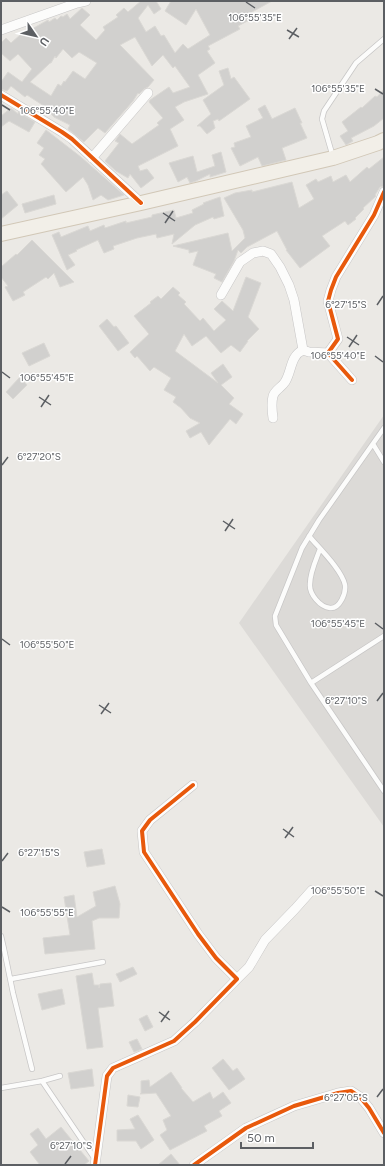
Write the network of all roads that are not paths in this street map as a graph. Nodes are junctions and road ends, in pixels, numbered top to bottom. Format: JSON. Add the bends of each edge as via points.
{"nodes":[{"id":1,"x":86,"y":1,"type":"edge"},
{"id":2,"x":1,"y":30,"type":"edge"},
{"id":3,"x":384,"y":40,"type":"edge"},
{"id":4,"x":148,"y":93,"type":"dead end"},
{"id":5,"x":1,"y":95,"type":"edge"},
{"id":6,"x":382,"y":145,"type":"edge"},
{"id":7,"x":92,"y":158,"type":"junction"},
{"id":8,"x":333,"y":158,"type":"junction"},
{"id":9,"x":384,"y":192,"type":"edge"},
{"id":10,"x":141,"y":203,"type":"junction"},
{"id":11,"x":1,"y":234,"type":"edge"},
{"id":12,"x":221,"y":295,"type":"dead end"},
{"id":13,"x":303,"y":350,"type":"junction"},
{"id":14,"x":328,"y":353,"type":"junction"},
{"id":15,"x":352,"y":380,"type":"dead end"},
{"id":16,"x":273,"y":418,"type":"dead end"},
{"id":17,"x":384,"y":428,"type":"edge"},
{"id":18,"x":373,"y":444,"type":"junction"},
{"id":19,"x":384,"y":462,"type":"edge"},
{"id":20,"x":309,"y":536,"type":"junction"},
{"id":21,"x":320,"y":549,"type":"junction"},
{"id":22,"x":384,"y":636,"type":"edge"},
{"id":23,"x":311,"y":683,"type":"junction"},
{"id":24,"x":193,"y":785,"type":"dead end"},
{"id":25,"x":384,"y":790,"type":"edge"},
{"id":26,"x":312,"y":890,"type":"dead end"},
{"id":27,"x":1,"y":936,"type":"edge"},
{"id":28,"x":3,"y":948,"type":"edge"},
{"id":29,"x":103,"y":962,"type":"dead end"},
{"id":30,"x":11,"y":979,"type":"junction"},
{"id":31,"x":237,"y":979,"type":"junction"},
{"id":32,"x":32,"y":1069,"type":"dead end"},
{"id":33,"x":60,"y":1076,"type":"dead end"},
{"id":34,"x":42,"y":1081,"type":"junction"},
{"id":35,"x":1,"y":1088,"type":"edge"},
{"id":36,"x":383,"y":1130,"type":"edge"},
{"id":37,"x":95,"y":1162,"type":"edge"},
{"id":38,"x":194,"y":1165,"type":"edge"}],
"edges":[{"from":1,"to":2,"type":"street"},
{"from":3,"to":8,"type":"lane","via":[[356,63],[324,111],[322,119]]},
{"from":4,"to":7,"type":"street"},
{"from":5,"to":7,"type":"street","via":[[62,132]]},
{"from":6,"to":8,"type":"main road"},
{"from":7,"to":10,"type":"street"},
{"from":8,"to":10,"type":"main road"},
{"from":9,"to":14,"type":"street","via":[[374,215],[330,290],[328,301],[338,339]]},
{"from":10,"to":11,"type":"main road"},
{"from":12,"to":13,"type":"street","via":[[240,262],[253,252],[263,251],[271,254],[280,267],[294,300]]},
{"from":13,"to":14,"type":"street"},
{"from":13,"to":16,"type":"street","via":[[294,358],[286,381],[274,394]]},
{"from":14,"to":15,"type":"street"},
{"from":17,"to":18,"type":"lane"},
{"from":18,"to":19,"type":"lane"},
{"from":18,"to":20,"type":"lane"},
{"from":20,"to":21,"type":"lane"},
{"from":20,"to":23,"type":"lane","via":[[275,616],[276,626]]},
{"from":21,"to":21,"type":"lane","via":[[310,583],[310,592],[322,604],[329,608],[335,607],[345,593],[345,586],[341,574]]},
{"from":22,"to":23,"type":"lane"},
{"from":23,"to":25,"type":"lane"},
{"from":24,"to":31,"type":"street","via":[[146,825],[142,831],[144,852],[198,934],[216,958]]},
{"from":26,"to":31,"type":"street","via":[[265,940],[249,966]]},
{"from":27,"to":28,"type":"lane"},
{"from":28,"to":30,"type":"lane"},
{"from":29,"to":30,"type":"lane"},
{"from":30,"to":32,"type":"lane"},
{"from":31,"to":37,"type":"street","via":[[174,1041],[113,1068],[108,1076]]},
{"from":33,"to":34,"type":"lane"},
{"from":34,"to":35,"type":"lane"},
{"from":34,"to":37,"type":"lane"},
{"from":36,"to":38,"type":"street","via":[[360,1097],[351,1092],[338,1093],[294,1106],[246,1128]]}]}
